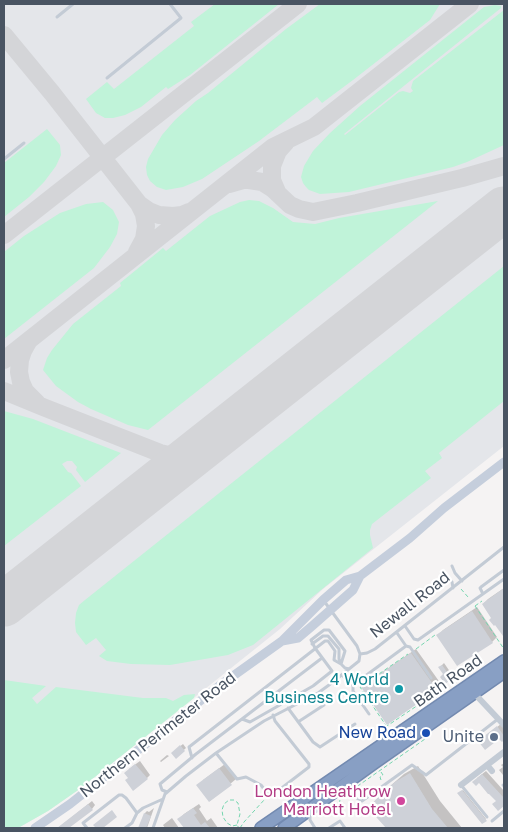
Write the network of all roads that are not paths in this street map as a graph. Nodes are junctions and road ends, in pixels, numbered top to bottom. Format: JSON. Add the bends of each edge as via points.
{"nodes":[{"id":1,"x":73,"y":4,"type":"edge"},
{"id":2,"x":170,"y":4,"type":"edge"},
{"id":3,"x":57,"y":17,"type":"dead end"},
{"id":4,"x":107,"y":78,"type":"dead end"},
{"id":5,"x":24,"y":143,"type":"dead end"},
{"id":6,"x":4,"y":159,"type":"edge"},
{"id":7,"x":504,"y":462,"type":"edge"},
{"id":8,"x":504,"y":546,"type":"edge"},
{"id":9,"x":452,"y":566,"type":"dead end"},
{"id":10,"x":504,"y":570,"type":"edge"},
{"id":11,"x":442,"y":573,"type":"dead end"},
{"id":12,"x":360,"y":576,"type":"junction"},
{"id":13,"x":504,"y":579,"type":"edge"},
{"id":14,"x":462,"y":581,"type":"junction"},
{"id":15,"x":453,"y":588,"type":"junction"},
{"id":16,"x":484,"y":594,"type":"junction"},
{"id":17,"x":323,"y":600,"type":"junction"},
{"id":18,"x":331,"y":610,"type":"junction"},
{"id":19,"x":405,"y":626,"type":"junction"},
{"id":20,"x":397,"y":633,"type":"junction"},
{"id":21,"x":282,"y":641,"type":"junction"},
{"id":22,"x":406,"y":646,"type":"junction"},
{"id":23,"x":315,"y":648,"type":"junction"},
{"id":24,"x":360,"y":654,"type":"junction"},
{"id":25,"x":322,"y":658,"type":"junction"},
{"id":26,"x":504,"y":661,"type":"edge"},
{"id":27,"x":341,"y":664,"type":"junction"},
{"id":28,"x":349,"y":670,"type":"junction"},
{"id":29,"x":504,"y":672,"type":"edge"},
{"id":30,"x":342,"y":675,"type":"junction"},
{"id":31,"x":431,"y":678,"type":"dead end"},
{"id":32,"x":352,"y":684,"type":"junction"},
{"id":33,"x":474,"y":693,"type":"junction"},
{"id":34,"x":324,"y":705,"type":"dead end"},
{"id":35,"x":288,"y":708,"type":"junction"},
{"id":36,"x":369,"y":714,"type":"dead end"},
{"id":37,"x":273,"y":715,"type":"junction"},
{"id":38,"x":242,"y":719,"type":"junction"},
{"id":39,"x":502,"y":720,"type":"edge"},
{"id":40,"x":298,"y":722,"type":"junction"},
{"id":41,"x":355,"y":724,"type":"dead end"},
{"id":42,"x":504,"y":752,"type":"edge"},
{"id":43,"x":216,"y":753,"type":"junction"},
{"id":44,"x":192,"y":758,"type":"junction"},
{"id":45,"x":487,"y":765,"type":"junction"},
{"id":46,"x":492,"y":771,"type":"dead end"},
{"id":47,"x":461,"y":785,"type":"joint"},
{"id":48,"x":346,"y":790,"type":"junction"},
{"id":49,"x":167,"y":792,"type":"junction"},
{"id":50,"x":164,"y":798,"type":"junction"},
{"id":51,"x":348,"y":799,"type":"dead end"},
{"id":52,"x":312,"y":808,"type":"junction"},
{"id":53,"x":504,"y":811,"type":"edge"},
{"id":54,"x":137,"y":814,"type":"junction"},
{"id":55,"x":487,"y":817,"type":"dead end"},
{"id":56,"x":492,"y":822,"type":"dead end"},
{"id":57,"x":35,"y":828,"type":"edge"},
{"id":58,"x":87,"y":828,"type":"edge"},
{"id":59,"x":125,"y":828,"type":"edge"},
{"id":60,"x":152,"y":828,"type":"edge"},
{"id":61,"x":261,"y":828,"type":"edge"},
{"id":62,"x":284,"y":828,"type":"edge"},
{"id":63,"x":315,"y":828,"type":"edge"},
{"id":64,"x":329,"y":828,"type":"edge"},
{"id":65,"x":345,"y":828,"type":"edge"}],
"edges":[{"from":1,"to":3,"type":"lane"},
{"from":2,"to":4,"type":"lane","via":[[181,18]]},
{"from":5,"to":6,"type":"lane"},
{"from":7,"to":12,"type":"street","name":"Northern Perimeter Road"},
{"from":8,"to":14,"type":"lane","name":"Newall Road"},
{"from":9,"to":14,"type":"lane"},
{"from":10,"to":16,"type":"lane","via":[[480,588]]},
{"from":11,"to":15,"type":"lane","via":[[452,582]]},
{"from":12,"to":17,"type":"street","name":"Northern Perimeter Road","via":[[346,580]]},
{"from":12,"to":18,"type":"street","name":"Northern Perimeter Road","via":[[352,590]]},
{"from":13,"to":16,"type":"lane"},
{"from":14,"to":15,"type":"lane","name":"Newall Road"},
{"from":15,"to":19,"type":"lane","name":"Newall Road"},
{"from":16,"to":19,"type":"lane","via":[[418,640]]},
{"from":17,"to":18,"type":"lane"},
{"from":17,"to":21,"type":"street","name":"Northern Perimeter Road"},
{"from":18,"to":21,"type":"street","name":"Northern Perimeter Road","via":[[298,638]]},
{"from":18,"to":24,"type":"lane"},
{"from":19,"to":20,"type":"lane","name":"Newall Road"},
{"from":20,"to":22,"type":"lane"},
{"from":20,"to":24,"type":"lane","name":"Newall Road","via":[[375,649]]},
{"from":21,"to":57,"type":"street","name":"Northern Perimeter Road"},
{"from":22,"to":31,"type":"lane","via":[[410,647]]},
{"from":22,"to":32,"type":"lane"},
{"from":23,"to":25,"type":"lane"},
{"from":23,"to":27,"type":"lane","via":[[328,641],[335,651],[334,660]]},
{"from":23,"to":27,"type":"lane","via":[[311,640],[329,630],[345,651]]},
{"from":23,"to":44,"type":"lane","via":[[189,747]]},
{"from":24,"to":28,"type":"lane","name":"Newall Road","via":[[359,661]]},
{"from":25,"to":38,"type":"lane"},
{"from":25,"to":38,"type":"lane","via":[[332,671],[313,686],[250,722]]},
{"from":26,"to":61,"type":"highway","name":"Bath Road"},
{"from":27,"to":28,"type":"lane"},
{"from":28,"to":30,"type":"lane","name":"Newall Road"},
{"from":29,"to":33,"type":"highway","name":"Bath Road"},
{"from":30,"to":32,"type":"lane"},
{"from":30,"to":35,"type":"lane","name":"Newall Road","via":[[318,693]]},
{"from":32,"to":36,"type":"lane"},
{"from":33,"to":39,"type":"street"},
{"from":33,"to":48,"type":"highway","name":"Bath Road"},
{"from":34,"to":40,"type":"lane"},
{"from":35,"to":37,"type":"lane","name":"Newall Road"},
{"from":35,"to":40,"type":"lane"},
{"from":37,"to":43,"type":"lane","name":"Newall Road"},
{"from":37,"to":43,"type":"lane","via":[[309,764],[270,797],[261,785],[246,777],[238,780]]},
{"from":38,"to":44,"type":"lane"},
{"from":39,"to":48,"type":"lane","via":[[426,775],[412,765],[362,801]]},
{"from":40,"to":41,"type":"lane","via":[[312,742],[320,747]]},
{"from":42,"to":45,"type":"street"},
{"from":43,"to":49,"type":"lane","name":"Newall Road"},
{"from":44,"to":49,"type":"lane","via":[[160,784]]},
{"from":45,"to":46,"type":"street"},
{"from":45,"to":47,"type":"street"},
{"from":47,"to":55,"type":"lane"},
{"from":48,"to":51,"type":"lane"},
{"from":48,"to":52,"type":"highway","name":"Bath Road"},
{"from":49,"to":50,"type":"lane","name":"Newall Road"},
{"from":50,"to":54,"type":"lane"},
{"from":50,"to":60,"type":"lane","name":"Newall Road"},
{"from":52,"to":62,"type":"highway","name":"Bath Road"},
{"from":52,"to":63,"type":"lane","via":[[309,816]]},
{"from":53,"to":56,"type":"lane"},
{"from":54,"to":58,"type":"lane","via":[[126,798],[119,795],[84,823]]},
{"from":54,"to":59,"type":"lane"},
{"from":64,"to":65,"type":"lane","via":[[340,821]]}]}
